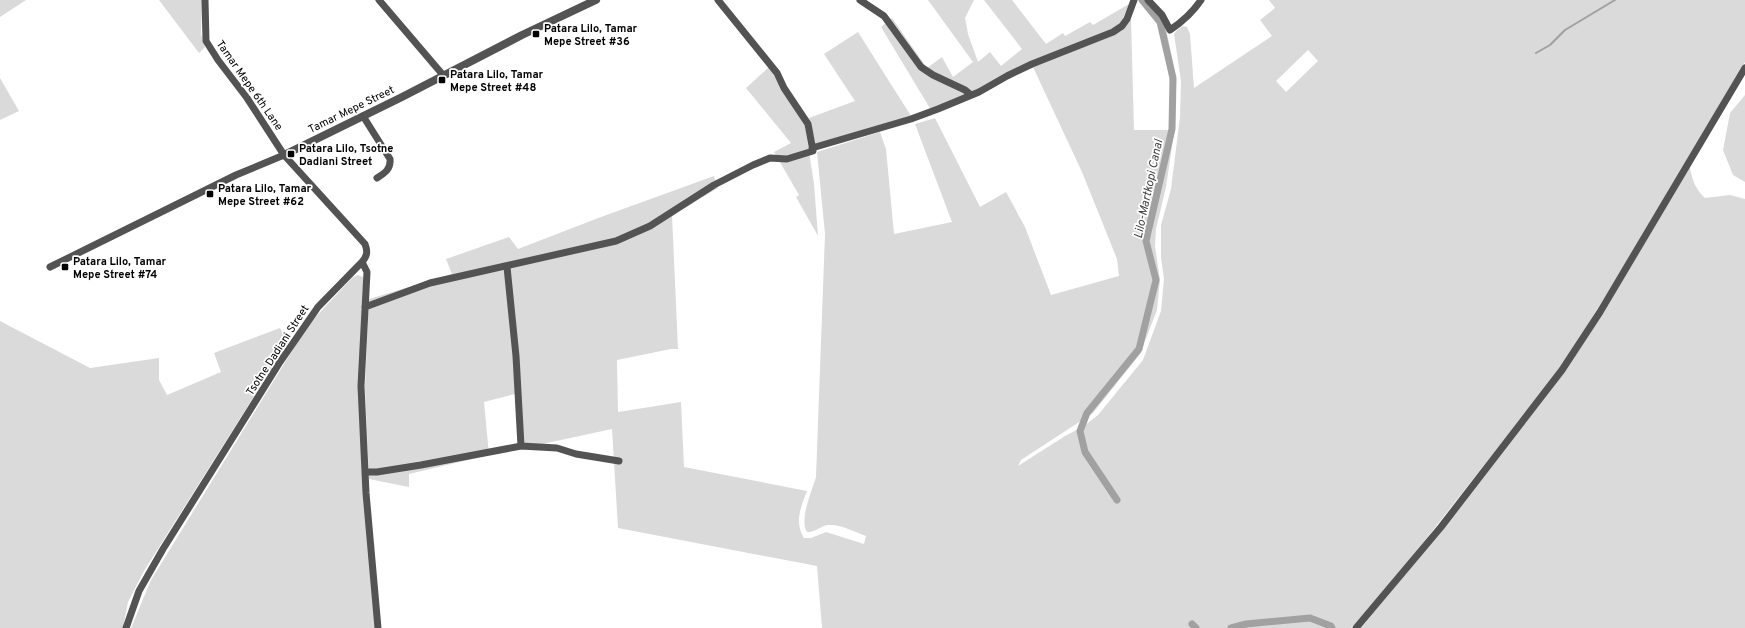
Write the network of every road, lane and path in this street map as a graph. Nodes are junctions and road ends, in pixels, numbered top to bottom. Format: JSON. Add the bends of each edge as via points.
{"nodes":[{"id":1,"x":206,"y":0,"type":"edge"},
{"id":2,"x":378,"y":0,"type":"edge"},
{"id":3,"x":596,"y":0,"type":"edge"},
{"id":4,"x":718,"y":0,"type":"edge"},
{"id":5,"x":860,"y":0,"type":"edge"},
{"id":6,"x":1134,"y":0,"type":"edge"},
{"id":7,"x":1148,"y":0,"type":"edge"},
{"id":8,"x":1201,"y":0,"type":"edge"},
{"id":9,"x":1745,"y":68,"type":"edge"},
{"id":10,"x":443,"y":75,"type":"junction"},
{"id":11,"x":971,"y":95,"type":"junction"},
{"id":12,"x":363,"y":116,"type":"junction"},
{"id":13,"x":812,"y":150,"type":"junction"},
{"id":14,"x":284,"y":155,"type":"junction"},
{"id":15,"x":377,"y":178,"type":"dead end"},
{"id":16,"x":362,"y":262,"type":"junction"},
{"id":17,"x":50,"y":267,"type":"dead end"},
{"id":18,"x":507,"y":267,"type":"junction"},
{"id":19,"x":365,"y":307,"type":"junction"},
{"id":20,"x":521,"y":446,"type":"junction"},
{"id":21,"x":619,"y":461,"type":"dead end"},
{"id":22,"x":365,"y":472,"type":"junction"},
{"id":23,"x":126,"y":628,"type":"edge"},
{"id":24,"x":378,"y":628,"type":"edge"},
{"id":25,"x":1356,"y":628,"type":"edge"}],
"edges":[{"from":1,"to":14,"type":"street","name":"Tamar Mepe 6th Lane","via":[[206,41]]},
{"from":2,"to":10,"type":"street"},
{"from":3,"to":10,"type":"street","name":"Tamar Mepe Street"},
{"from":4,"to":13,"type":"street","via":[[777,73],[808,124]]},
{"from":5,"to":11,"type":"street","via":[[884,16],[921,67]]},
{"from":6,"to":11,"type":"street","via":[[1127,19],[1122,26],[1112,32],[1026,67]]},
{"from":7,"to":8,"type":"street","via":[[1162,15],[1170,30],[1195,9]]},
{"from":9,"to":25,"type":"street","via":[[1600,312],[1562,370],[1445,521]]},
{"from":10,"to":12,"type":"street","name":"Tamar Mepe Street"},
{"from":11,"to":13,"type":"street","via":[[911,119]]},
{"from":12,"to":14,"type":"street","name":"Tamar Mepe Street"},
{"from":12,"to":15,"type":"street","via":[[391,163],[388,170]]},
{"from":13,"to":18,"type":"street","via":[[787,159],[770,158],[753,165],[714,185],[636,234]]},
{"from":14,"to":16,"type":"street","via":[[365,244],[367,251]]},
{"from":14,"to":17,"type":"street","name":"Tamar Mepe Street","via":[[236,175]]},
{"from":16,"to":19,"type":"street","via":[[367,272]]},
{"from":16,"to":23,"type":"street","name":"Tsotne Dadiani Street","via":[[318,307],[298,334],[163,549],[139,591]]},
{"from":18,"to":19,"type":"street","via":[[430,283]]},
{"from":18,"to":20,"type":"street","via":[[516,356]]},
{"from":19,"to":22,"type":"street","via":[[361,386]]},
{"from":20,"to":21,"type":"street","via":[[557,448]]},
{"from":20,"to":22,"type":"street","via":[[421,465]]},
{"from":22,"to":24,"type":"street"}]}
